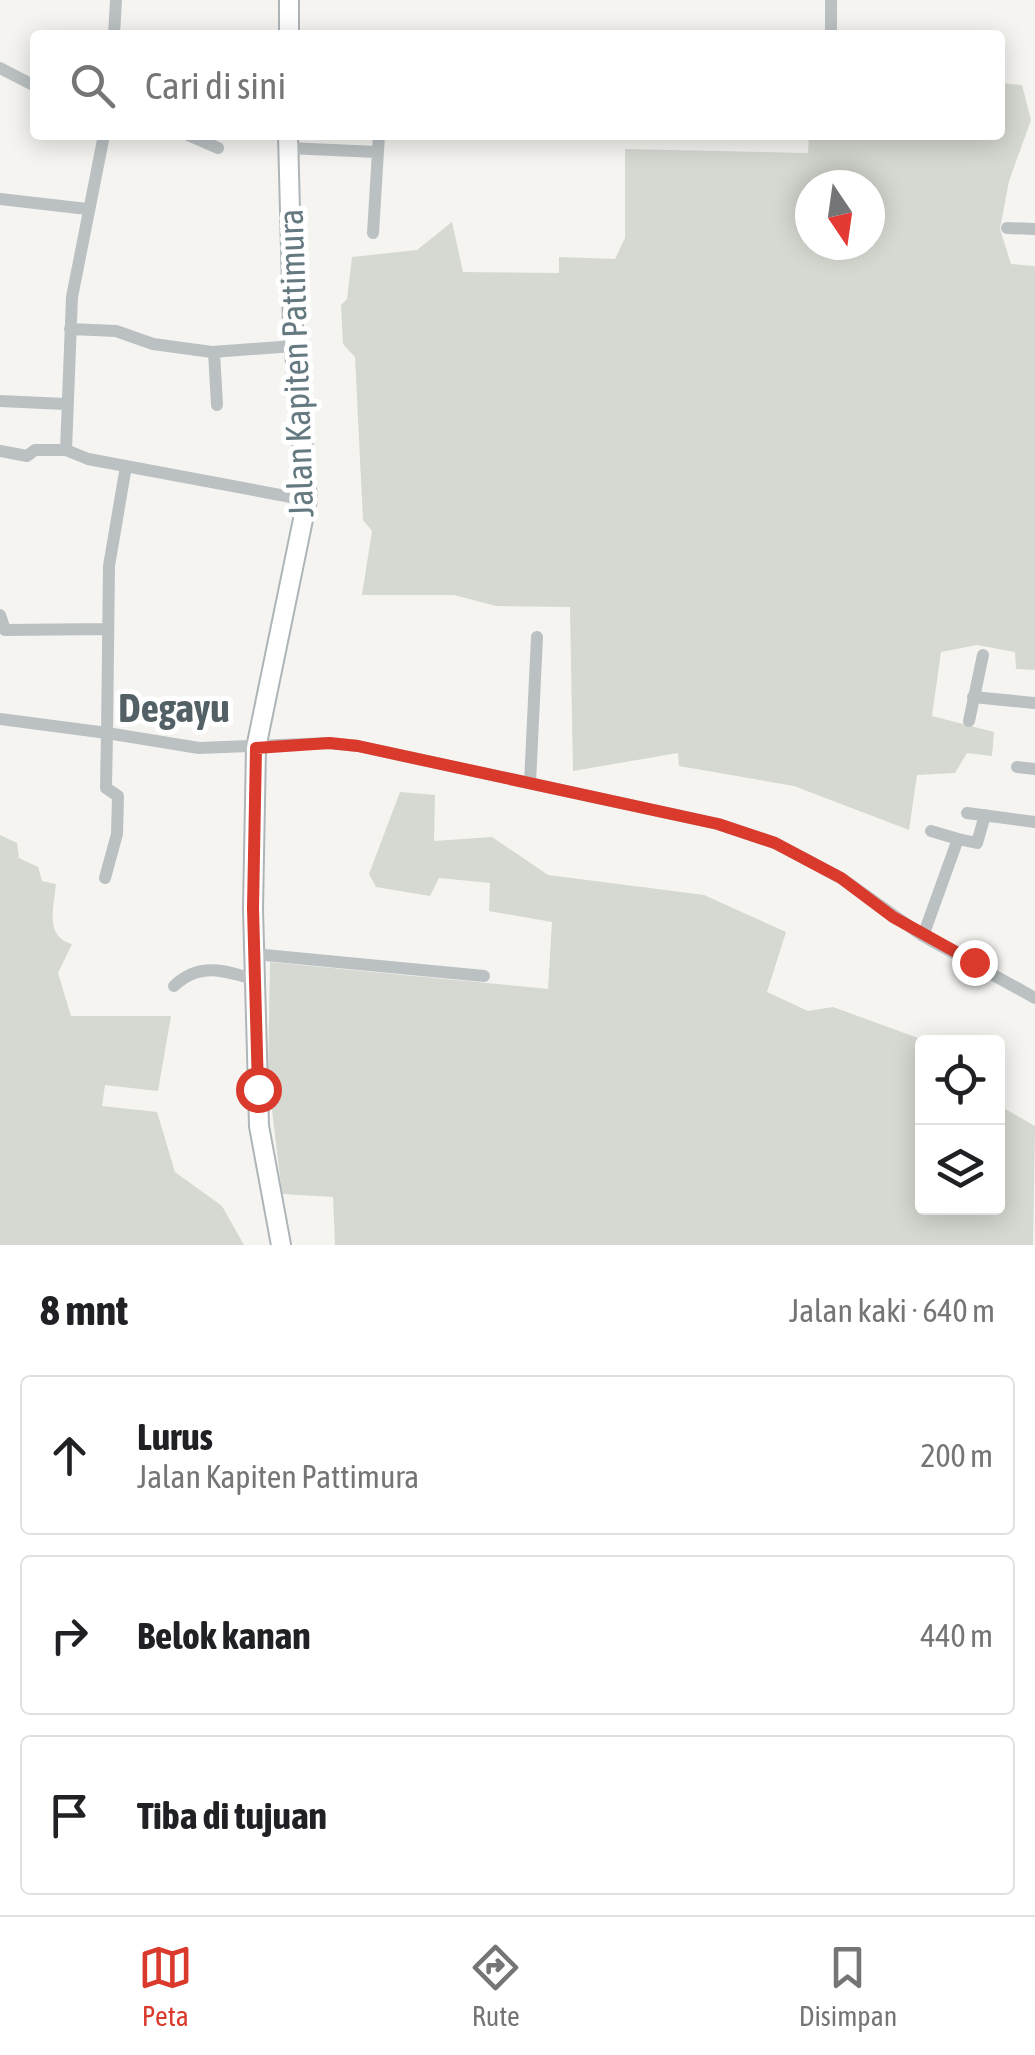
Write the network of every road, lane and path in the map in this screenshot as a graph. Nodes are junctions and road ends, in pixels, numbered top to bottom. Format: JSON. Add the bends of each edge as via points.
{"nodes":[{"id":1,"x":116,"y":0,"type":"edge"},
{"id":2,"x":289,"y":0,"type":"edge"},
{"id":3,"x":831,"y":0,"type":"edge"},
{"id":4,"x":114,"y":30,"type":"edge"},
{"id":5,"x":289,"y":30,"type":"edge"},
{"id":6,"x":831,"y":30,"type":"edge"},
{"id":7,"x":0,"y":68,"type":"edge"},
{"id":8,"x":30,"y":85,"type":"edge"},
{"id":9,"x":103,"y":140,"type":"edge"},
{"id":10,"x":200,"y":140,"type":"edge"},
{"id":11,"x":378,"y":140,"type":"edge"},
{"id":12,"x":288,"y":142,"type":"edge"},
{"id":13,"x":218,"y":148,"type":"dead end"},
{"id":14,"x":377,"y":152,"type":"junction"},
{"id":15,"x":0,"y":199,"type":"edge"},
{"id":16,"x":87,"y":208,"type":"junction"},
{"id":17,"x":1007,"y":228,"type":"dead end"},
{"id":18,"x":1035,"y":229,"type":"edge"},
{"id":19,"x":372,"y":234,"type":"dead end"},
{"id":20,"x":70,"y":329,"type":"junction"},
{"id":21,"x":294,"y":346,"type":"junction"},
{"id":22,"x":214,"y":352,"type":"junction"},
{"id":23,"x":0,"y":401,"type":"edge"},
{"id":24,"x":65,"y":404,"type":"junction"},
{"id":25,"x":217,"y":404,"type":"dead end"},
{"id":26,"x":66,"y":450,"type":"junction"},
{"id":27,"x":0,"y":451,"type":"edge"},
{"id":28,"x":126,"y":466,"type":"junction"},
{"id":29,"x":307,"y":500,"type":"junction"},
{"id":30,"x":0,"y":616,"type":"edge"},
{"id":31,"x":106,"y":629,"type":"junction"},
{"id":32,"x":538,"y":637,"type":"dead end"},
{"id":33,"x":983,"y":656,"type":"dead end"},
{"id":34,"x":973,"y":697,"type":"junction"},
{"id":35,"x":1035,"y":703,"type":"edge"},
{"id":36,"x":0,"y":719,"type":"edge"},
{"id":37,"x":969,"y":721,"type":"dead end"},
{"id":38,"x":107,"y":733,"type":"junction"},
{"id":39,"x":256,"y":748,"type":"junction"},
{"id":40,"x":1017,"y":767,"type":"dead end"},
{"id":41,"x":1035,"y":768,"type":"edge"},
{"id":42,"x":530,"y":783,"type":"junction"},
{"id":43,"x":967,"y":812,"type":"dead end"},
{"id":44,"x":985,"y":815,"type":"junction"},
{"id":45,"x":1035,"y":822,"type":"edge"},
{"id":46,"x":931,"y":831,"type":"dead end"},
{"id":47,"x":958,"y":839,"type":"junction"},
{"id":48,"x":104,"y":878,"type":"dead end"},
{"id":49,"x":923,"y":936,"type":"junction"},
{"id":50,"x":254,"y":954,"type":"junction"},
{"id":51,"x":484,"y":976,"type":"dead end"},
{"id":52,"x":256,"y":980,"type":"junction"},
{"id":53,"x":174,"y":986,"type":"dead end"},
{"id":54,"x":1035,"y":998,"type":"edge"},
{"id":55,"x":281,"y":1245,"type":"edge"}],
"edges":[{"from":1,"to":4,"type":"street"},
{"from":2,"to":5,"type":"street"},
{"from":3,"to":6,"type":"street"},
{"from":7,"to":8,"type":"street"},
{"from":9,"to":16,"type":"street"},
{"from":10,"to":13,"type":"street"},
{"from":11,"to":14,"type":"street"},
{"from":12,"to":14,"type":"street"},
{"from":12,"to":21,"type":"street","name":"Jalan Kapiten Pattimura"},
{"from":14,"to":19,"type":"street"},
{"from":15,"to":16,"type":"street"},
{"from":16,"to":20,"type":"street"},
{"from":17,"to":18,"type":"street"},
{"from":20,"to":22,"type":"street","via":[[116,331]]},
{"from":20,"to":24,"type":"street"},
{"from":21,"to":22,"type":"street"},
{"from":21,"to":29,"type":"street","name":"Jalan Kapiten Pattimura"},
{"from":22,"to":25,"type":"street"},
{"from":23,"to":24,"type":"street"},
{"from":24,"to":26,"type":"street"},
{"from":26,"to":27,"type":"street","via":[[29,456]]},
{"from":26,"to":28,"type":"street"},
{"from":28,"to":29,"type":"street"},
{"from":28,"to":31,"type":"street"},
{"from":29,"to":39,"type":"street","name":"Jalan Kapiten Pattimura"},
{"from":30,"to":31,"type":"street","via":[[5,630]]},
{"from":31,"to":38,"type":"street"},
{"from":32,"to":42,"type":"street"},
{"from":33,"to":34,"type":"street"},
{"from":34,"to":35,"type":"street"},
{"from":34,"to":37,"type":"street"},
{"from":36,"to":38,"type":"street"},
{"from":38,"to":39,"type":"street","via":[[199,748]]},
{"from":38,"to":48,"type":"street","via":[[106,788],[118,796],[117,834]]},
{"from":39,"to":42,"type":"street","via":[[358,746]]},
{"from":39,"to":50,"type":"street","name":"Jalan Kapiten Pattimura"},
{"from":40,"to":41,"type":"street"},
{"from":42,"to":49,"type":"street","via":[[775,843],[841,878]]},
{"from":43,"to":44,"type":"street"},
{"from":44,"to":45,"type":"street"},
{"from":44,"to":47,"type":"street","via":[[977,844]]},
{"from":46,"to":47,"type":"street"},
{"from":47,"to":49,"type":"street"},
{"from":49,"to":54,"type":"street"},
{"from":50,"to":51,"type":"street"},
{"from":50,"to":52,"type":"street","name":"Jalan Kapiten Pattimura"},
{"from":52,"to":53,"type":"street","via":[[194,970]]},
{"from":52,"to":55,"type":"street","name":"Jalan Kapiten Pattimura","via":[[259,1126]]}]}
